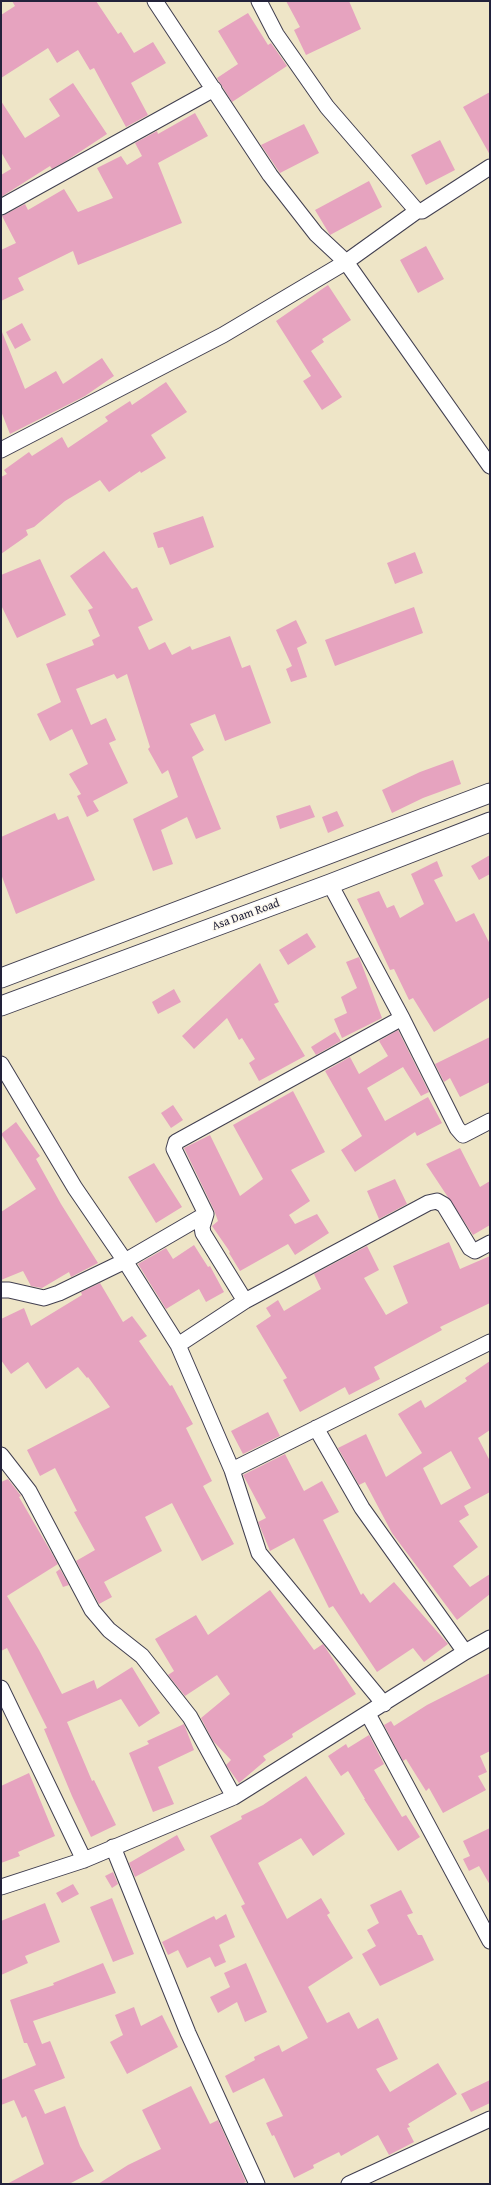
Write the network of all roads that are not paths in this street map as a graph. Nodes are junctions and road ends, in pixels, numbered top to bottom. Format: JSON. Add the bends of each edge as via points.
{"nodes":[{"id":1,"x":155,"y":1,"type":"edge"},
{"id":2,"x":259,"y":1,"type":"edge"},
{"id":3,"x":214,"y":89,"type":"junction"},
{"id":4,"x":490,"y":167,"type":"edge"},
{"id":5,"x":1,"y":207,"type":"edge"},
{"id":6,"x":417,"y":211,"type":"junction"},
{"id":7,"x":346,"y":262,"type":"junction"},
{"id":8,"x":1,"y":450,"type":"edge"},
{"id":9,"x":490,"y":466,"type":"edge"},
{"id":10,"x":490,"y":793,"type":"edge"},
{"id":11,"x":462,"y":804,"type":"junction"},
{"id":12,"x":490,"y":822,"type":"edge"},
{"id":13,"x":468,"y":830,"type":"junction"},
{"id":14,"x":330,"y":884,"type":"junction"},
{"id":15,"x":1,"y":978,"type":"edge"},
{"id":16,"x":1,"y":1006,"type":"edge"},
{"id":17,"x":402,"y":1018,"type":"junction"},
{"id":18,"x":1,"y":1064,"type":"edge"},
{"id":19,"x":490,"y":1121,"type":"edge"},
{"id":20,"x":206,"y":1214,"type":"junction"},
{"id":21,"x":490,"y":1243,"type":"edge"},
{"id":22,"x":125,"y":1261,"type":"junction"},
{"id":23,"x":1,"y":1290,"type":"edge"},
{"id":24,"x":245,"y":1301,"type":"junction"},
{"id":25,"x":490,"y":1342,"type":"edge"},
{"id":26,"x":178,"y":1345,"type":"junction"},
{"id":27,"x":316,"y":1428,"type":"junction"},
{"id":28,"x":1,"y":1455,"type":"edge"},
{"id":29,"x":232,"y":1470,"type":"junction"},
{"id":30,"x":490,"y":1638,"type":"edge"},
{"id":31,"x":465,"y":1652,"type":"junction"},
{"id":32,"x":1,"y":1688,"type":"edge"},
{"id":33,"x":384,"y":1704,"type":"junction"},
{"id":34,"x":368,"y":1714,"type":"junction"},
{"id":35,"x":234,"y":1798,"type":"junction"},
{"id":36,"x":113,"y":1847,"type":"junction"},
{"id":37,"x":84,"y":1860,"type":"junction"},
{"id":38,"x":1,"y":1887,"type":"edge"},
{"id":39,"x":490,"y":1941,"type":"edge"},
{"id":40,"x":490,"y":2119,"type":"edge"},
{"id":41,"x":256,"y":2184,"type":"edge"},
{"id":42,"x":349,"y":2184,"type":"edge"}],
"edges":[{"from":1,"to":3,"type":"street"},
{"from":2,"to":6,"type":"street","via":[[276,34],[327,107]]},
{"from":3,"to":5,"type":"street"},
{"from":3,"to":7,"type":"street","via":[[275,181],[316,234]]},
{"from":4,"to":6,"type":"street","via":[[422,211]]},
{"from":6,"to":7,"type":"street"},
{"from":7,"to":8,"type":"street","via":[[223,336],[8,444]]},
{"from":7,"to":9,"type":"street"},
{"from":10,"to":11,"type":"main road"},
{"from":11,"to":13,"type":"main road"},
{"from":11,"to":15,"type":"main road"},
{"from":12,"to":13,"type":"main road","name":"Asa Dam Road"},
{"from":13,"to":14,"type":"main road","name":"Asa Dam Road"},
{"from":14,"to":16,"type":"main road","name":"Asa Dam Road"},
{"from":14,"to":17,"type":"street"},
{"from":17,"to":19,"type":"street","via":[[457,1128],[463,1134]]},
{"from":17,"to":20,"type":"street","via":[[176,1142],[174,1149]]},
{"from":18,"to":22,"type":"street","via":[[75,1188]]},
{"from":20,"to":22,"type":"street"},
{"from":20,"to":24,"type":"street","via":[[203,1233]]},
{"from":21,"to":24,"type":"street","via":[[475,1251],[470,1248],[444,1204],[436,1201]]},
{"from":22,"to":23,"type":"street","via":[[44,1298]]},
{"from":22,"to":26,"type":"street"},
{"from":24,"to":26,"type":"street"},
{"from":25,"to":27,"type":"street"},
{"from":26,"to":29,"type":"street"},
{"from":27,"to":29,"type":"street"},
{"from":27,"to":31,"type":"street","via":[[362,1508]]},
{"from":28,"to":35,"type":"street","via":[[29,1491],[92,1610],[109,1630],[142,1656],[190,1717]]},
{"from":29,"to":33,"type":"street","via":[[259,1552]]},
{"from":30,"to":31,"type":"street"},
{"from":31,"to":33,"type":"street"},
{"from":32,"to":37,"type":"street"},
{"from":33,"to":34,"type":"street"},
{"from":34,"to":35,"type":"street"},
{"from":34,"to":39,"type":"street"},
{"from":35,"to":36,"type":"street"},
{"from":36,"to":37,"type":"street"},
{"from":36,"to":41,"type":"street","via":[[188,2033]]},
{"from":37,"to":38,"type":"street"},
{"from":40,"to":42,"type":"street"}]}
